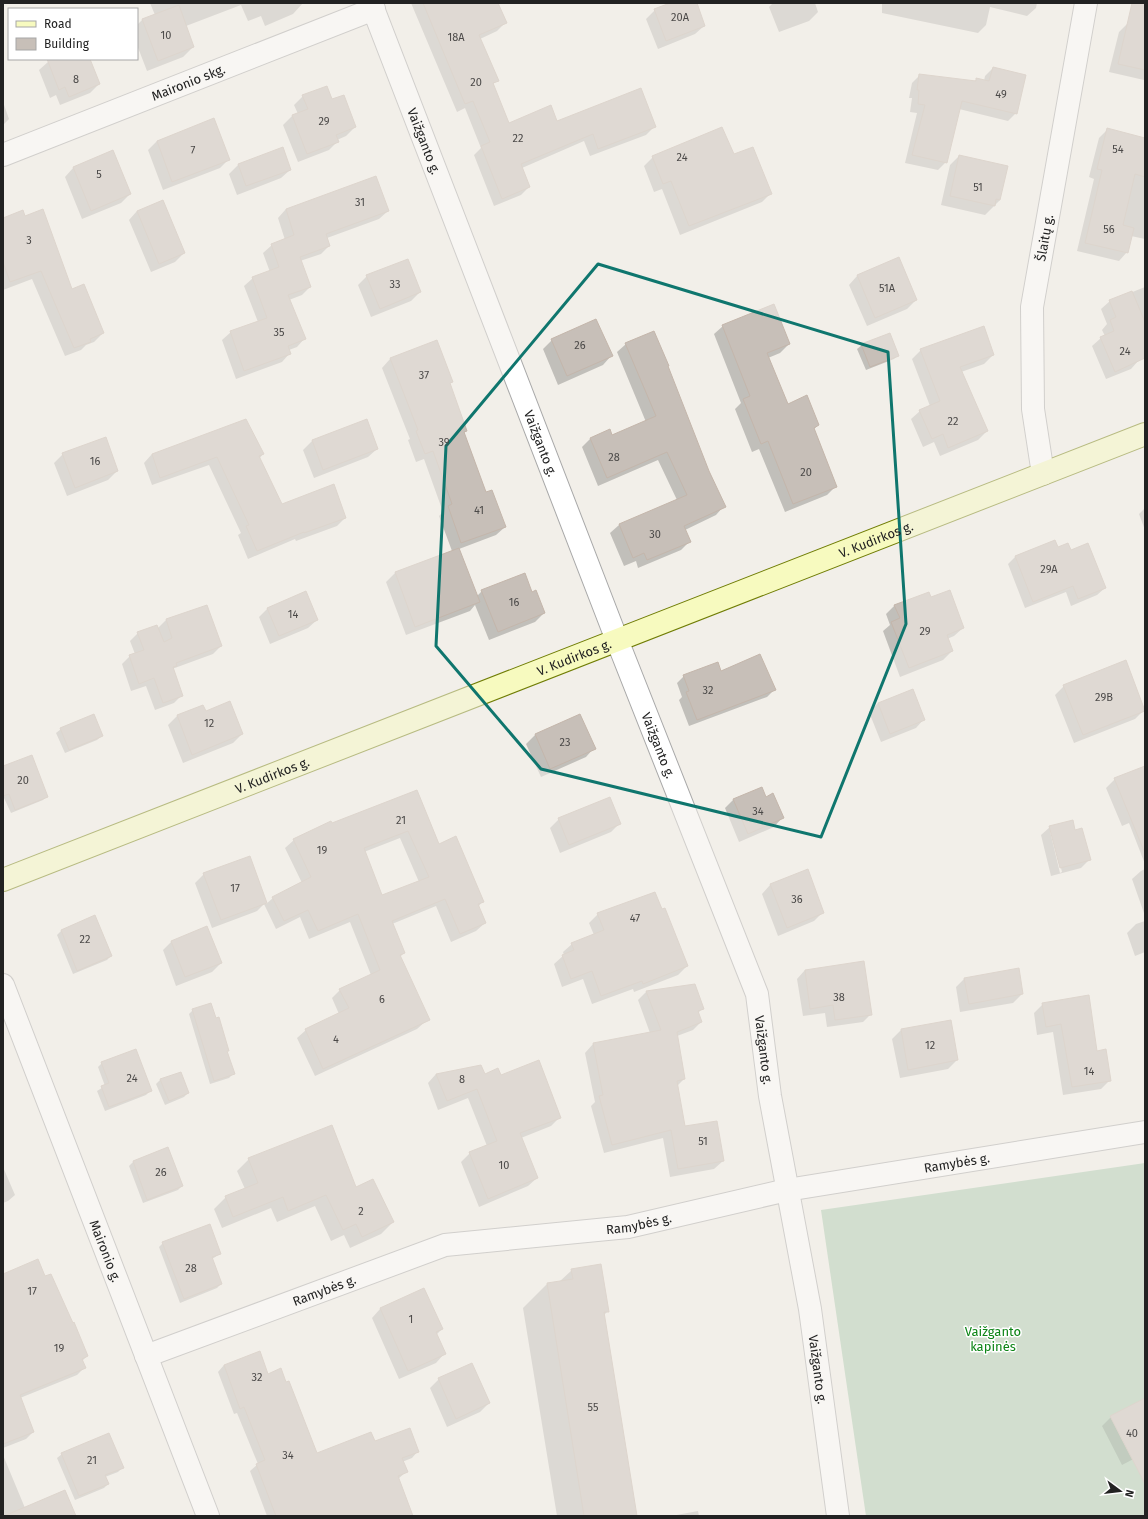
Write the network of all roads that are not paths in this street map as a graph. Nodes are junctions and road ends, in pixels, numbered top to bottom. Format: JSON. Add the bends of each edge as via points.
{"nodes":[{"id":1,"x":1086,"y":3,"type":"edge"},
{"id":2,"x":372,"y":6,"type":"edge"},
{"id":3,"x":3,"y":155,"type":"edge"},
{"id":4,"x":1145,"y":434,"type":"edge"},
{"id":5,"x":1043,"y":474,"type":"junction"},
{"id":6,"x":617,"y":640,"type":"junction"},
{"id":7,"x":3,"y":880,"type":"edge"},
{"id":8,"x":3,"y":985,"type":"edge"},
{"id":9,"x":1145,"y":1132,"type":"edge"},
{"id":10,"x":787,"y":1190,"type":"junction"},
{"id":11,"x":146,"y":1356,"type":"junction"},
{"id":12,"x":208,"y":1516,"type":"edge"},
{"id":13,"x":838,"y":1516,"type":"edge"}],
"edges":[{"from":1,"to":5,"type":"street","name":"Šlaitų g.","via":[[1032,307],[1033,409]]},
{"from":2,"to":3,"type":"street","name":"Maironio skg."},
{"from":2,"to":6,"type":"street","name":"Vaižganto g."},
{"from":4,"to":5,"type":"street","name":"V. Kudirkos g."},
{"from":5,"to":6,"type":"street","name":"V. Kudirkos g."},
{"from":6,"to":7,"type":"street","name":"V. Kudirkos g."},
{"from":6,"to":10,"type":"street","name":"Vaižganto g.","via":[[757,994],[770,1096]]},
{"from":8,"to":11,"type":"street","name":"Maironio g."},
{"from":9,"to":10,"type":"street","name":"Ramybės g."},
{"from":10,"to":11,"type":"street","name":"Ramybės g.","via":[[628,1227],[445,1245]]},
{"from":10,"to":13,"type":"street","name":"Vaižganto g.","via":[[810,1309]]},
{"from":11,"to":12,"type":"street","name":"Maironio g."}]}
